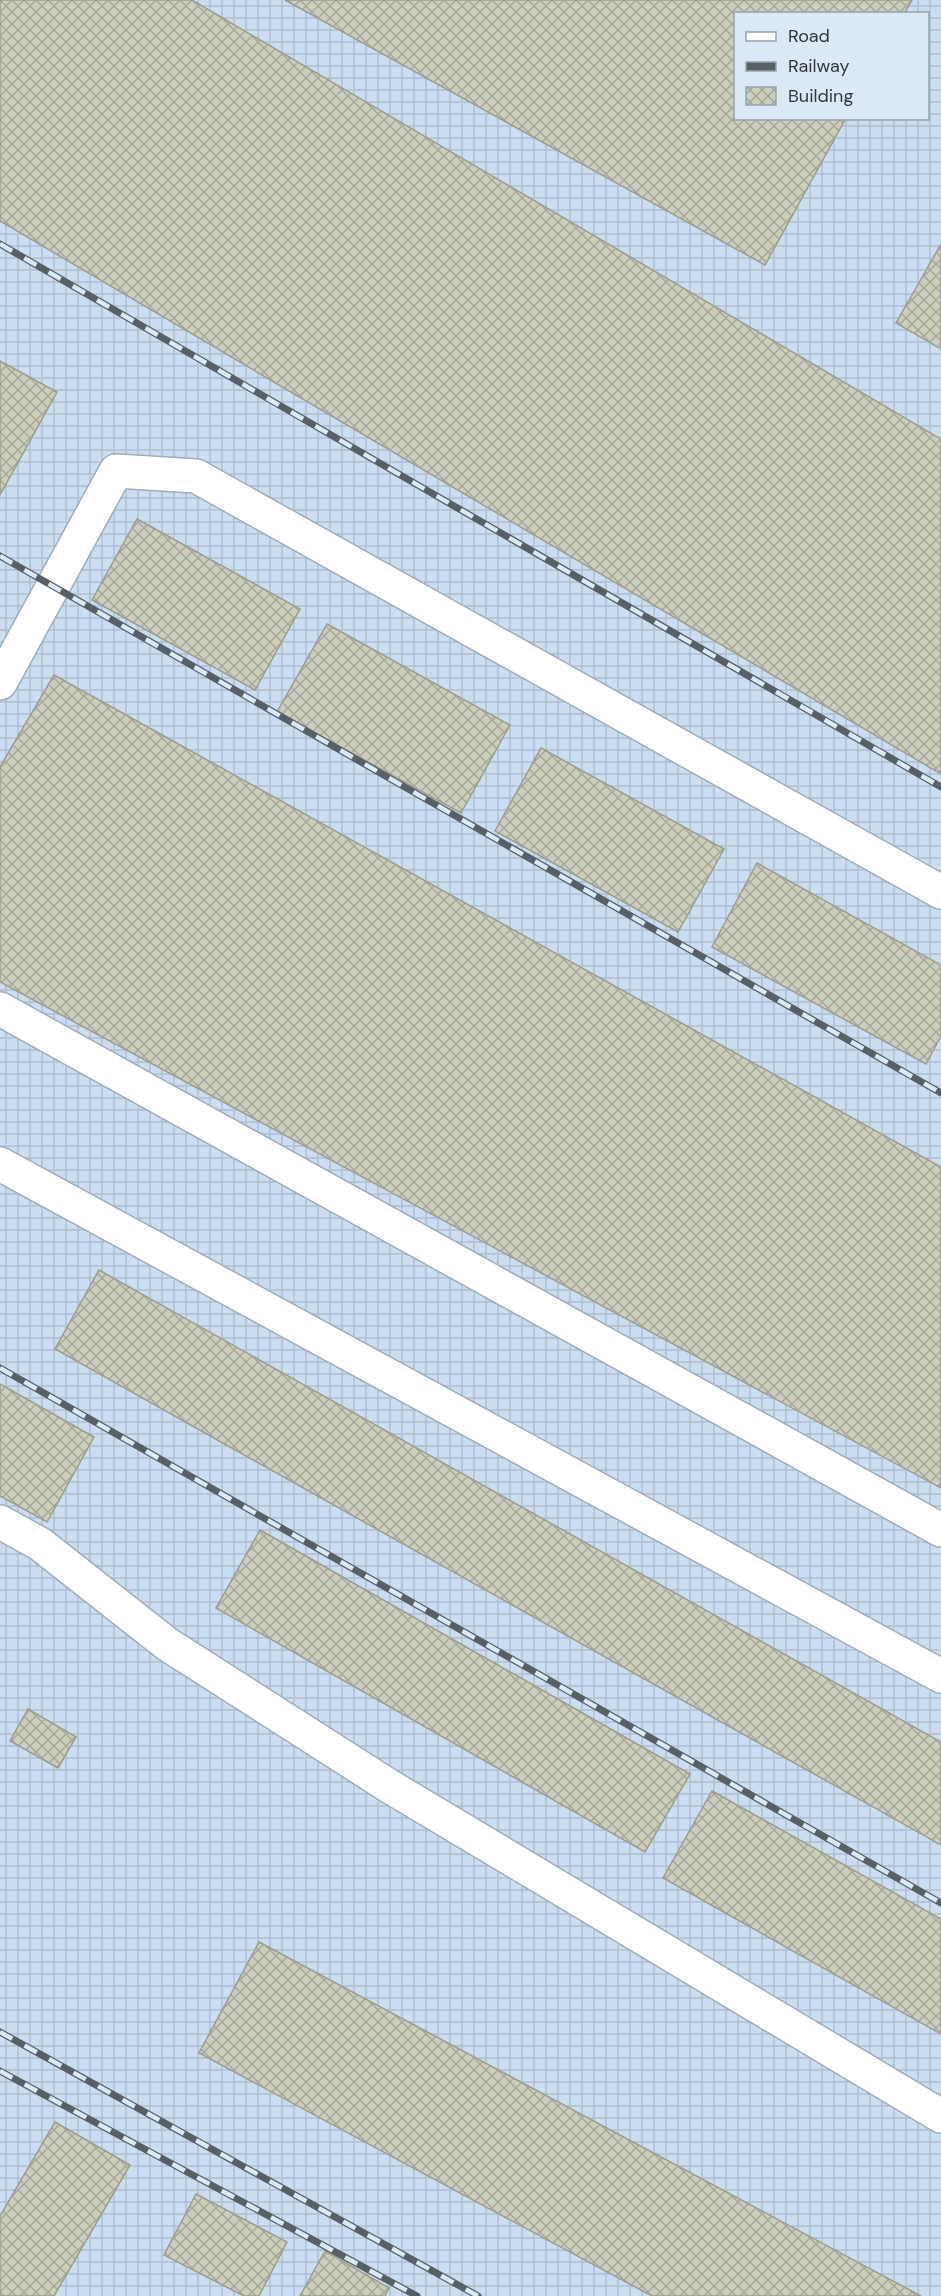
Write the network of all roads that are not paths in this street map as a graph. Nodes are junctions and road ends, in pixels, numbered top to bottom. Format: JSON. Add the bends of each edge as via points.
{"nodes":[{"id":1,"x":0,"y":683,"type":"edge"},
{"id":2,"x":941,"y":892,"type":"edge"},
{"id":3,"x":0,"y":1009,"type":"edge"},
{"id":4,"x":0,"y":1164,"type":"edge"},
{"id":5,"x":0,"y":1522,"type":"edge"},
{"id":6,"x":941,"y":1530,"type":"edge"},
{"id":7,"x":941,"y":1676,"type":"edge"},
{"id":8,"x":941,"y":2116,"type":"edge"}],
"edges":[{"from":1,"to":2,"type":"lane","via":[[116,471],[196,476]]},
{"from":3,"to":6,"type":"lane"},
{"from":4,"to":7,"type":"lane"},
{"from":5,"to":8,"type":"lane","via":[[40,1544],[167,1644],[389,1786]]}]}
